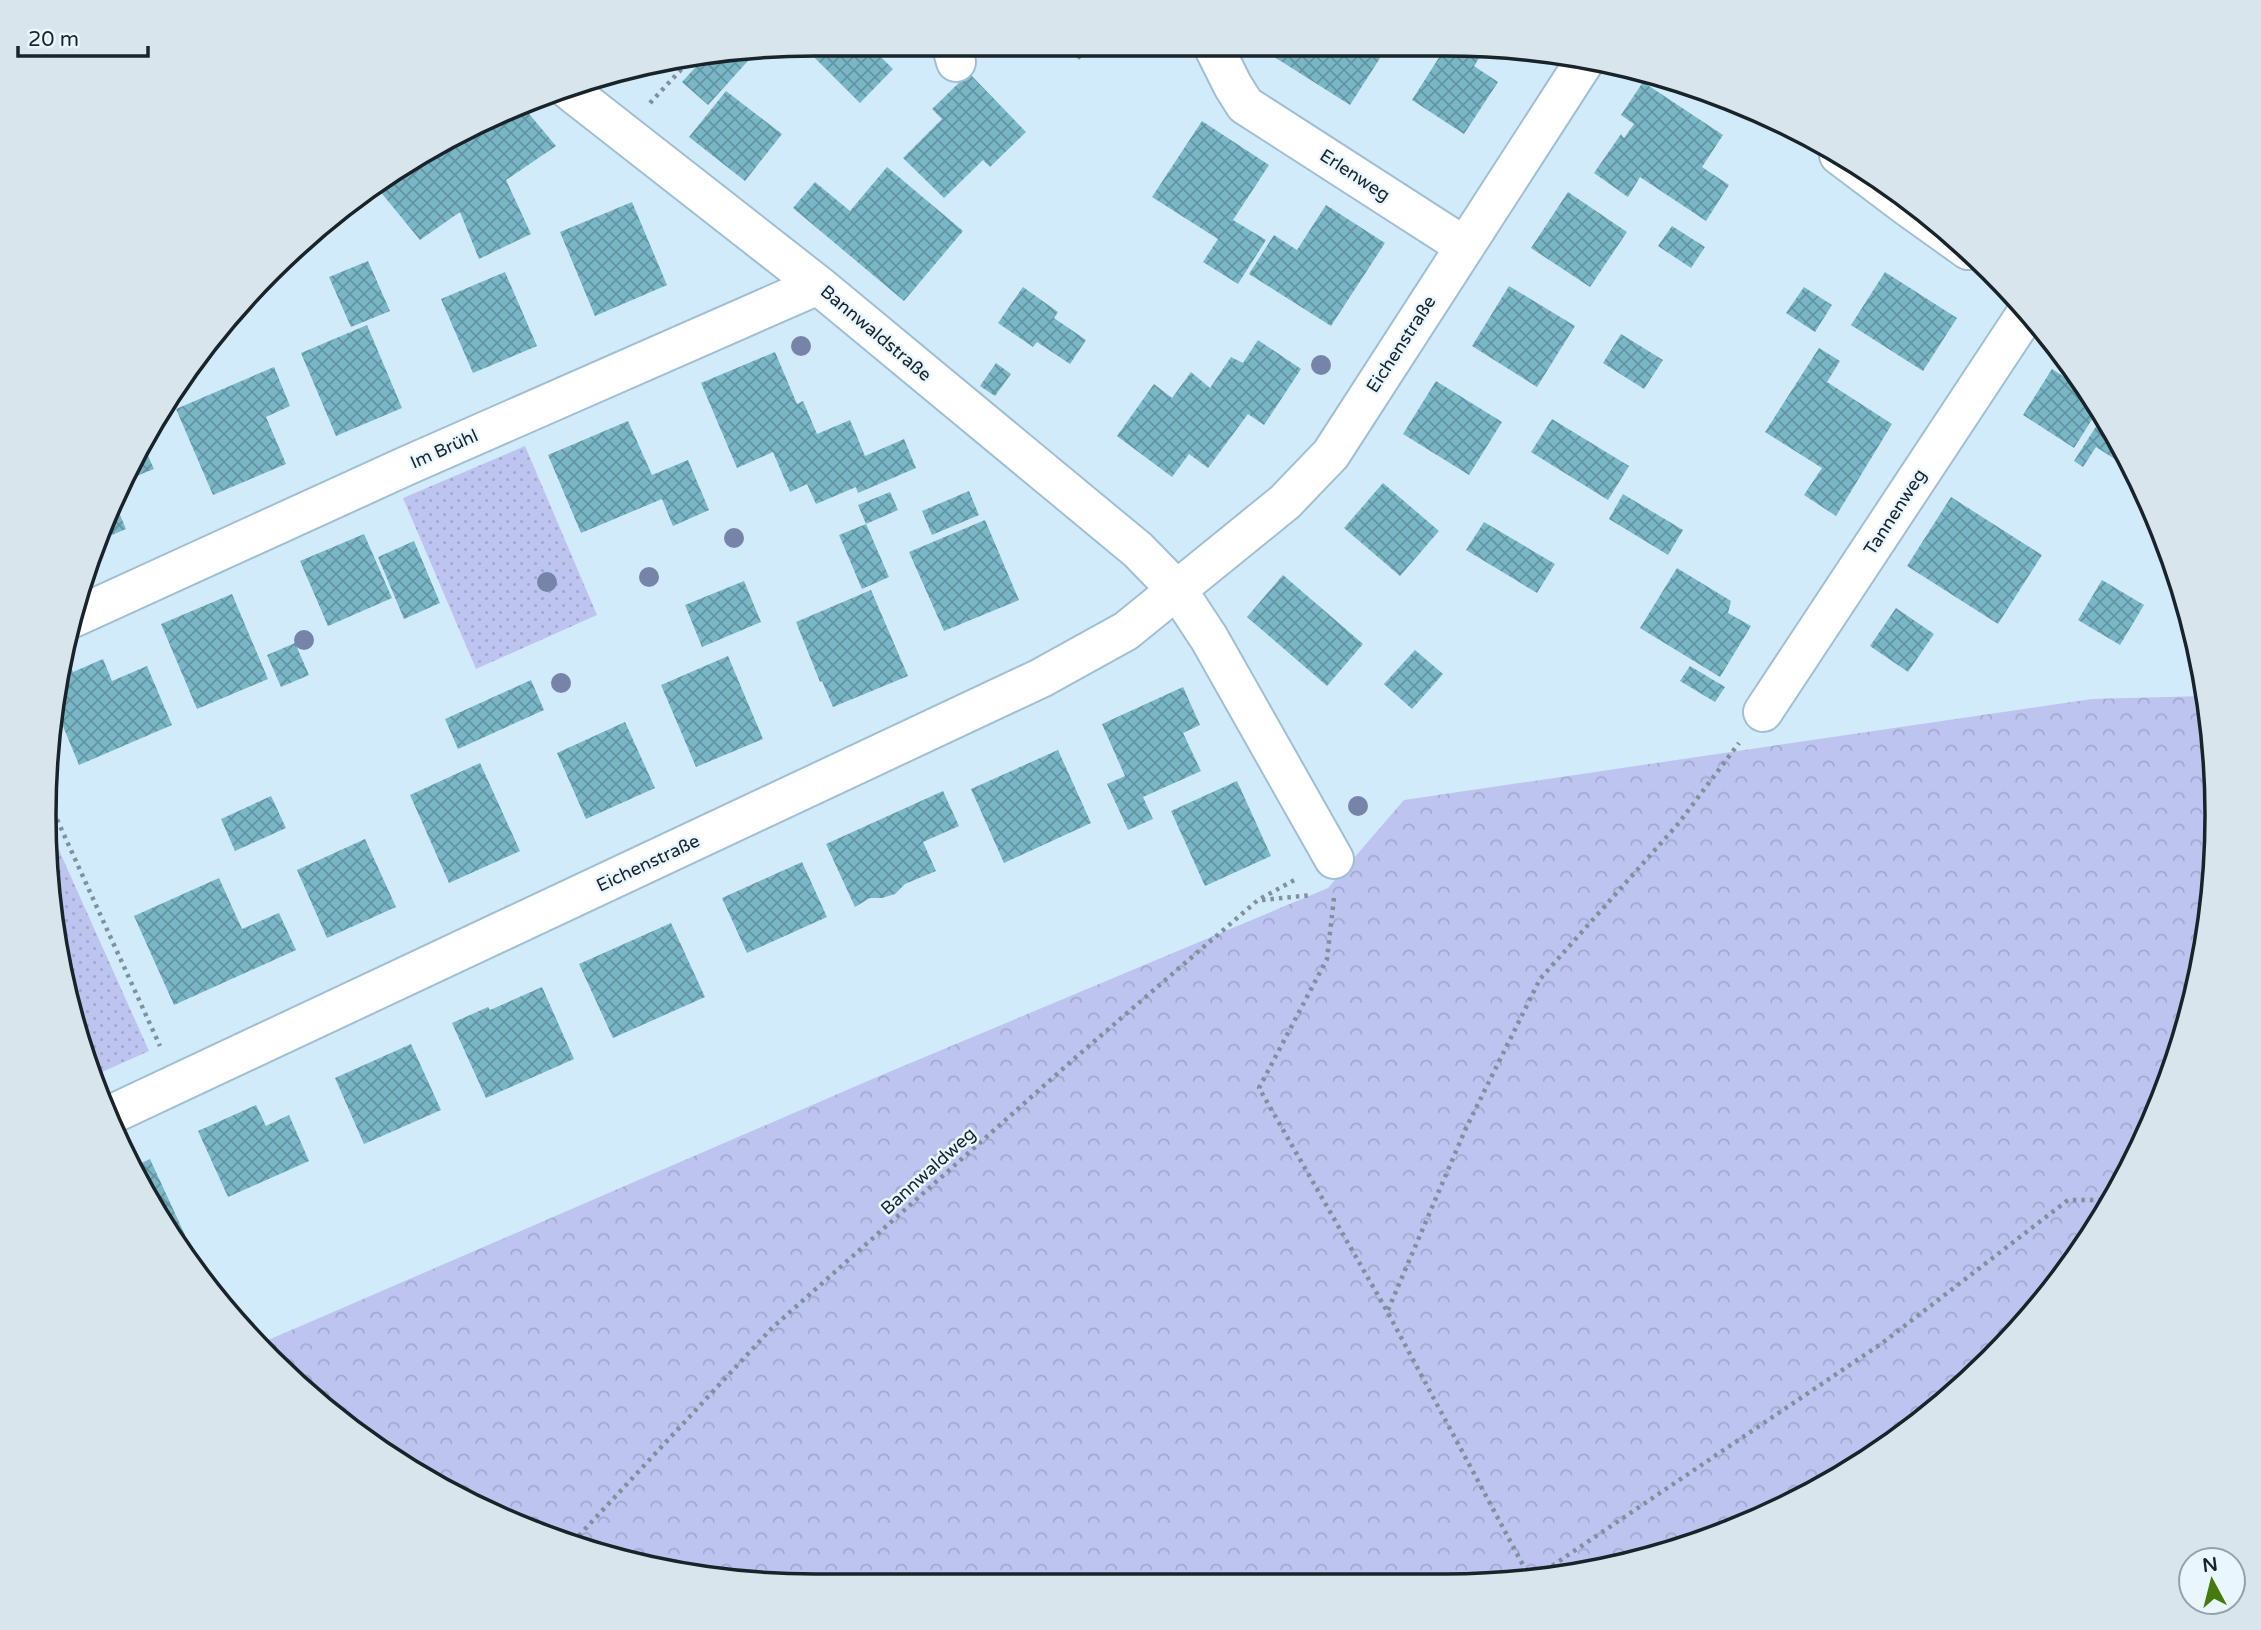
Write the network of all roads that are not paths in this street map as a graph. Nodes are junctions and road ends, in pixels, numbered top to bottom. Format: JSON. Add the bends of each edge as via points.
{"nodes":[{"id":1,"x":1218,"y":56,"type":"edge"},
{"id":2,"x":1580,"y":68,"type":"edge"},
{"id":3,"x":575,"y":95,"type":"edge"},
{"id":4,"x":1464,"y":246,"type":"junction"},
{"id":5,"x":818,"y":285,"type":"junction"},
{"id":6,"x":2021,"y":320,"type":"edge"},
{"id":7,"x":1178,"y":591,"type":"junction"},
{"id":8,"x":84,"y":613,"type":"edge"},
{"id":9,"x":1763,"y":712,"type":"road end"},
{"id":10,"x":1334,"y":876,"type":"road end"},
{"id":11,"x":117,"y":1112,"type":"edge"}],
"edges":[{"from":1,"to":4,"type":"street","name":"Erlenweg","via":[[1245,105]]},
{"from":2,"to":4,"type":"street","name":"Eichenstraße"},
{"from":3,"to":5,"type":"street","name":"Bannwaldstraße"},
{"from":4,"to":7,"type":"street","name":"Eichenstraße","via":[[1331,454],[1285,502]]},
{"from":5,"to":7,"type":"street","name":"Bannwaldstraße","via":[[1138,550]]},
{"from":5,"to":8,"type":"street","name":"Im Brühl"},
{"from":6,"to":9,"type":"street","name":"Tannenweg"},
{"from":7,"to":10,"type":"street","via":[[1209,638]]},
{"from":7,"to":11,"type":"street","name":"Eichenstraße","via":[[1126,631],[1041,678]]}]}
